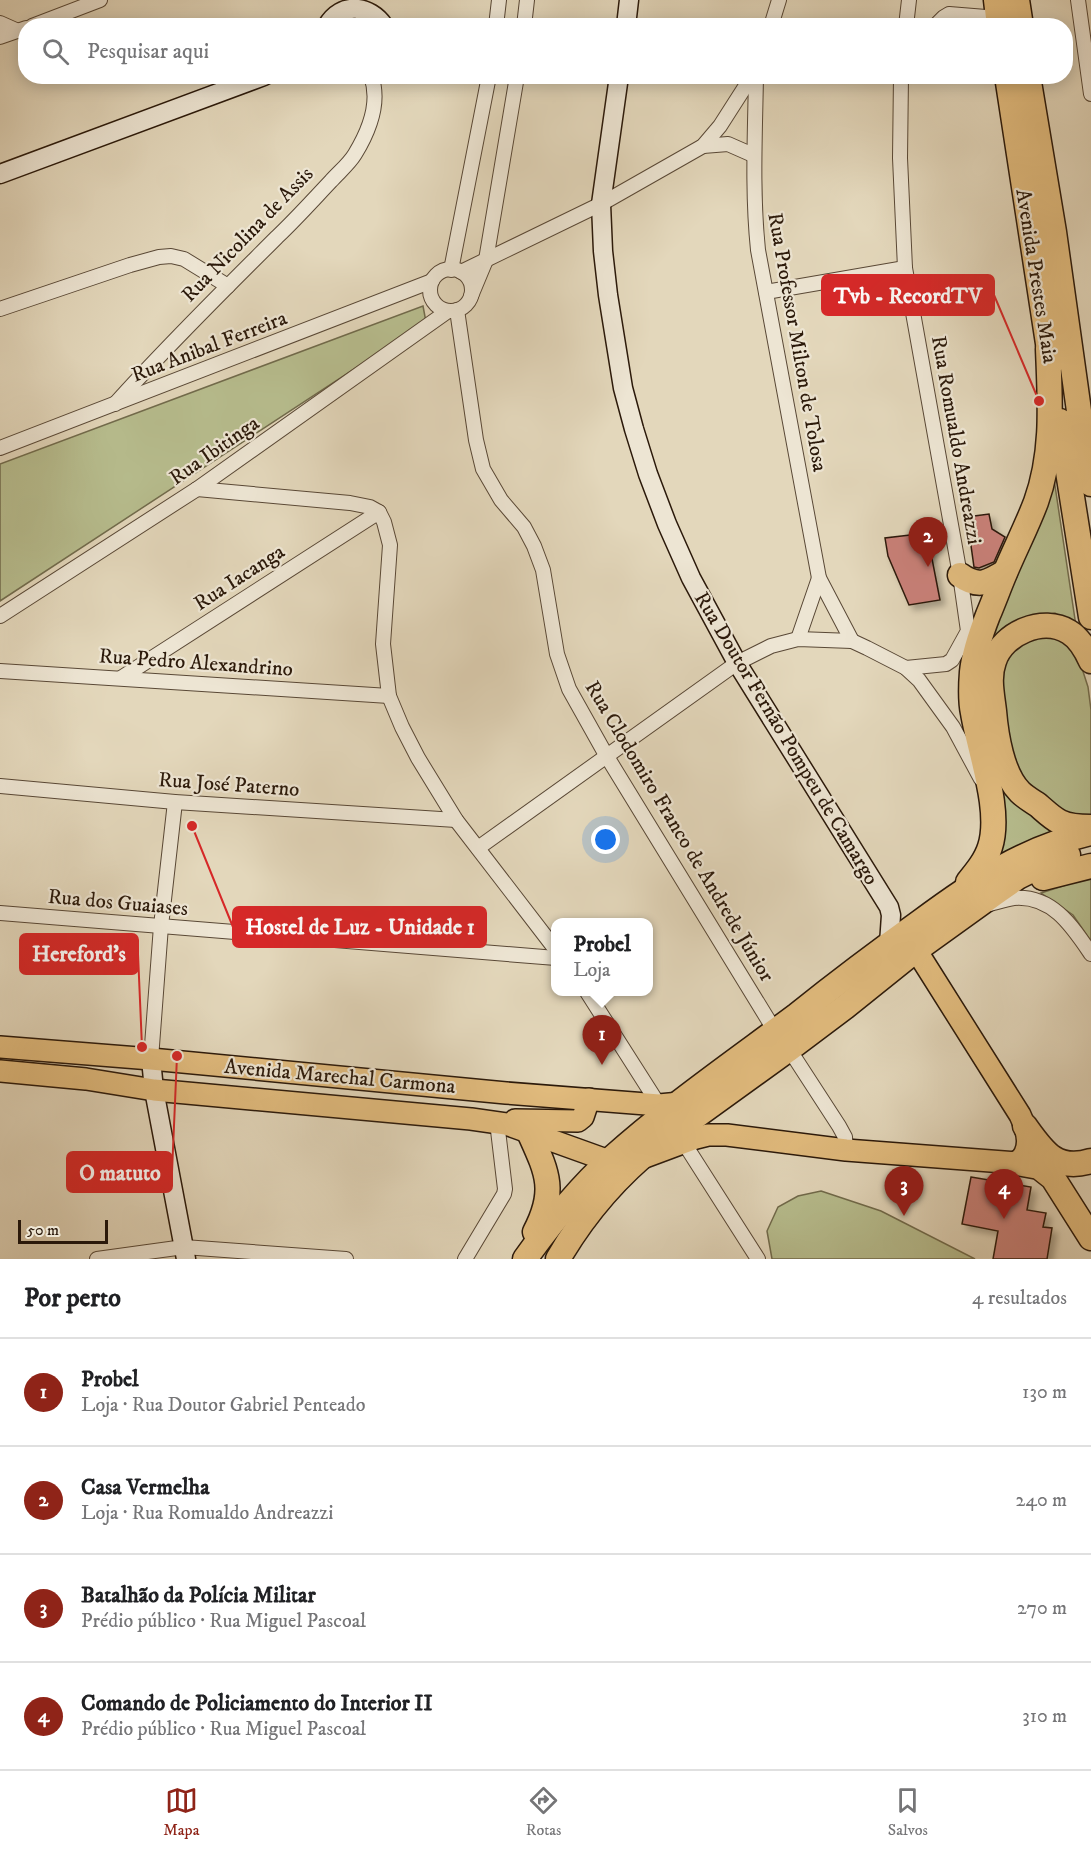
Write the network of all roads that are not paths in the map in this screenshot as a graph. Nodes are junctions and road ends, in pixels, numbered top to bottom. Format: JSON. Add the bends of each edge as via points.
{"nodes":[{"id":1,"x":100,"y":0,"type":"edge"},
{"id":2,"x":499,"y":0,"type":"edge"},
{"id":3,"x":527,"y":0,"type":"edge"},
{"id":4,"x":629,"y":0,"type":"edge"},
{"id":5,"x":779,"y":0,"type":"edge"},
{"id":6,"x":909,"y":0,"type":"edge"},
{"id":7,"x":1017,"y":0,"type":"edge"},
{"id":8,"x":1025,"y":0,"type":"edge"},
{"id":9,"x":1078,"y":0,"type":"edge"},
{"id":10,"x":380,"y":13,"type":"edge"},
{"id":11,"x":1001,"y":14,"type":"edge"},
{"id":12,"x":53,"y":18,"type":"edge"},
{"id":13,"x":332,"y":18,"type":"edge"},
{"id":14,"x":497,"y":18,"type":"edge"},
{"id":15,"x":525,"y":18,"type":"edge"},
{"id":16,"x":627,"y":18,"type":"edge"},
{"id":17,"x":773,"y":18,"type":"edge"},
{"id":18,"x":907,"y":18,"type":"edge"},
{"id":19,"x":943,"y":18,"type":"edge"},
{"id":20,"x":1026,"y":18,"type":"edge"},
{"id":21,"x":0,"y":23,"type":"edge"},
{"id":22,"x":18,"y":28,"type":"edge"},
{"id":23,"x":18,"y":30,"type":"edge"},
{"id":24,"x":0,"y":37,"type":"edge"},
{"id":25,"x":242,"y":84,"type":"edge"},
{"id":26,"x":374,"y":84,"type":"edge"},
{"id":27,"x":488,"y":84,"type":"edge"},
{"id":28,"x":516,"y":84,"type":"edge"},
{"id":29,"x":618,"y":84,"type":"edge"},
{"id":30,"x":749,"y":84,"type":"edge"},
{"id":31,"x":754,"y":84,"type":"edge"},
{"id":32,"x":901,"y":84,"type":"edge"},
{"id":33,"x":1007,"y":84,"type":"edge"},
{"id":34,"x":1029,"y":84,"type":"edge"},
{"id":35,"x":1091,"y":94,"type":"edge"},
{"id":36,"x":703,"y":146,"type":"junction"},
{"id":37,"x":753,"y":155,"type":"junction"},
{"id":38,"x":0,"y":174,"type":"edge"},
{"id":39,"x":601,"y":204,"type":"junction"},
{"id":40,"x":1054,"y":232,"type":"junction"},
{"id":41,"x":486,"y":260,"type":"junction"},
{"id":42,"x":905,"y":268,"type":"junction"},
{"id":43,"x":456,"y":271,"type":"junction"},
{"id":44,"x":432,"y":281,"type":"junction"},
{"id":45,"x":228,"y":286,"type":"junction"},
{"id":46,"x":766,"y":292,"type":"junction"},
{"id":47,"x":471,"y":296,"type":"junction"},
{"id":48,"x":0,"y":309,"type":"edge"},
{"id":49,"x":452,"y":311,"type":"junction"},
{"id":50,"x":1048,"y":349,"type":"junction"},
{"id":51,"x":146,"y":370,"type":"junction"},
{"id":52,"x":1091,"y":385,"type":"edge"},
{"id":53,"x":160,"y":388,"type":"junction"},
{"id":54,"x":114,"y":406,"type":"junction"},
{"id":55,"x":0,"y":448,"type":"edge"},
{"id":56,"x":1091,"y":484,"type":"edge"},
{"id":57,"x":197,"y":489,"type":"junction"},
{"id":58,"x":379,"y":512,"type":"junction"},
{"id":59,"x":1005,"y":572,"type":"junction"},
{"id":60,"x":960,"y":575,"type":"junction"},
{"id":61,"x":819,"y":578,"type":"junction"},
{"id":62,"x":0,"y":616,"type":"edge"},
{"id":63,"x":1091,"y":617,"type":"edge"},
{"id":64,"x":798,"y":639,"type":"junction"},
{"id":65,"x":852,"y":641,"type":"junction"},
{"id":66,"x":1091,"y":661,"type":"edge"},
{"id":67,"x":737,"y":663,"type":"junction"},
{"id":68,"x":906,"y":668,"type":"junction"},
{"id":69,"x":0,"y":671,"type":"edge"},
{"id":70,"x":121,"y":678,"type":"junction"},
{"id":71,"x":389,"y":696,"type":"junction"},
{"id":72,"x":606,"y":755,"type":"junction"},
{"id":73,"x":0,"y":786,"type":"edge"},
{"id":74,"x":991,"y":795,"type":"junction"},
{"id":75,"x":175,"y":802,"type":"junction"},
{"id":76,"x":456,"y":820,"type":"junction"},
{"id":77,"x":1091,"y":827,"type":"edge"},
{"id":78,"x":1091,"y":832,"type":"edge"},
{"id":79,"x":478,"y":848,"type":"junction"},
{"id":80,"x":1091,"y":849,"type":"edge"},
{"id":81,"x":1091,"y":866,"type":"edge"},
{"id":82,"x":998,"y":891,"type":"junction"},
{"id":83,"x":968,"y":900,"type":"junction"},
{"id":84,"x":0,"y":913,"type":"edge"},
{"id":85,"x":161,"y":926,"type":"junction"},
{"id":86,"x":889,"y":944,"type":"junction"},
{"id":87,"x":551,"y":945,"type":"edge"},
{"id":88,"x":916,"y":950,"type":"junction"},
{"id":89,"x":1091,"y":954,"type":"edge"},
{"id":90,"x":551,"y":958,"type":"edge"},
{"id":91,"x":590,"y":996,"type":"edge"},
{"id":92,"x":782,"y":1040,"type":"junction"},
{"id":93,"x":0,"y":1047,"type":"edge"},
{"id":94,"x":152,"y":1059,"type":"junction"},
{"id":95,"x":0,"y":1071,"type":"edge"},
{"id":96,"x":472,"y":1089,"type":"junction"},
{"id":97,"x":154,"y":1090,"type":"junction"},
{"id":98,"x":589,"y":1099,"type":"junction"},
{"id":99,"x":670,"y":1104,"type":"junction"},
{"id":100,"x":471,"y":1119,"type":"junction"},
{"id":101,"x":501,"y":1123,"type":"junction"},
{"id":102,"x":1025,"y":1126,"type":"junction"},
{"id":103,"x":529,"y":1132,"type":"junction"},
{"id":104,"x":684,"y":1143,"type":"junction"},
{"id":105,"x":846,"y":1150,"type":"junction"},
{"id":106,"x":637,"y":1160,"type":"junction"},
{"id":107,"x":609,"y":1161,"type":"junction"},
{"id":108,"x":1089,"y":1161,"type":"edge"},
{"id":109,"x":1017,"y":1163,"type":"junction"},
{"id":110,"x":1071,"y":1207,"type":"junction"},
{"id":111,"x":1091,"y":1238,"type":"edge"},
{"id":112,"x":185,"y":1253,"type":"edge"},
{"id":113,"x":97,"y":1259,"type":"edge"},
{"id":114,"x":346,"y":1259,"type":"edge"},
{"id":115,"x":465,"y":1259,"type":"edge"},
{"id":116,"x":518,"y":1259,"type":"edge"},
{"id":117,"x":525,"y":1259,"type":"edge"},
{"id":118,"x":558,"y":1259,"type":"edge"},
{"id":119,"x":758,"y":1259,"type":"edge"}],
"edges":[{"from":1,"to":12,"type":"street"},
{"from":2,"to":14,"type":"street"},
{"from":3,"to":15,"type":"street"},
{"from":4,"to":16,"type":"street"},
{"from":5,"to":17,"type":"street"},
{"from":6,"to":18,"type":"street"},
{"from":7,"to":11,"type":"highway"},
{"from":8,"to":20,"type":"highway"},
{"from":9,"to":35,"type":"street"},
{"from":10,"to":13,"type":"street","via":[[348,8]]},
{"from":11,"to":19,"type":"street","via":[[950,14]]},
{"from":21,"to":22,"type":"street"},
{"from":23,"to":24,"type":"street"},
{"from":25,"to":38,"type":"street"},
{"from":26,"to":45,"type":"street","name":"Rua Nicolina de Assis","via":[[376,98],[369,126],[354,156]]},
{"from":27,"to":43,"type":"street"},
{"from":28,"to":41,"type":"street"},
{"from":29,"to":39,"type":"street","name":"Rua Doutor Fernão Pompeu de Camargo"},
{"from":30,"to":36,"type":"street","name":"Rua Anibal Ferreira"},
{"from":31,"to":37,"type":"street","name":"Rua Professor Milton de Tolosa"},
{"from":32,"to":42,"type":"street","name":"Rua Romualdo Andreazzi"},
{"from":33,"to":50,"type":"highway","name":"Avenida Prestes Maia"},
{"from":34,"to":40,"type":"highway","name":"Avenida Prestes Maia"},
{"from":36,"to":37,"type":"street","via":[[728,144]]},
{"from":36,"to":39,"type":"street","name":"Rua Anibal Ferreira"},
{"from":37,"to":46,"type":"street","name":"Rua Professor Milton de Tolosa","via":[[754,212]]},
{"from":39,"to":41,"type":"street","name":"Rua Anibal Ferreira"},
{"from":39,"to":67,"type":"street","name":"Rua Doutor Fernão Pompeu de Camargo","via":[[608,295],[634,429],[667,524]]},
{"from":40,"to":52,"type":"highway"},
{"from":40,"to":56,"type":"highway","name":"Avenida Prestes Maia"},
{"from":41,"to":43,"type":"street","name":"Rua Anibal Ferreira"},
{"from":41,"to":47,"type":"street"},
{"from":42,"to":46,"type":"street"},
{"from":42,"to":60,"type":"street","name":"Rua Romualdo Andreazzi"},
{"from":43,"to":44,"type":"street","name":"Rua Anibal Ferreira","via":[[440,273]]},
{"from":43,"to":47,"type":"street","via":[[470,282]]},
{"from":44,"to":49,"type":"street","via":[[432,300],[442,309]]},
{"from":44,"to":53,"type":"street","name":"Rua Anibal Ferreira"},
{"from":45,"to":48,"type":"street","via":[[184,259],[159,257]]},
{"from":45,"to":51,"type":"street","name":"Rua Nicolina de Assis"},
{"from":46,"to":61,"type":"street","name":"Rua Professor Milton de Tolosa"},
{"from":47,"to":49,"type":"street","via":[[463,307]]},
{"from":49,"to":57,"type":"street","name":"Rua Ibitinga"},
{"from":49,"to":72,"type":"street","name":"Rua Clodomiro Franco de Andrede Júnior","via":[[483,469],[534,546],[543,570],[562,670]]},
{"from":50,"to":59,"type":"highway","via":[[1050,418],[1044,476]]},
{"from":50,"to":63,"type":"highway","name":"Avenida Prestes Maia"},
{"from":51,"to":53,"type":"street"},
{"from":51,"to":54,"type":"street","name":"Rua Nicolina de Assis"},
{"from":53,"to":54,"type":"street","name":"Rua Anibal Ferreira"},
{"from":54,"to":55,"type":"street","name":"Rua Anibal Ferreira"},
{"from":57,"to":58,"type":"street","via":[[350,503]]},
{"from":57,"to":62,"type":"street","name":"Rua Ibitinga"},
{"from":58,"to":70,"type":"street","name":"Rua Iacanga"},
{"from":58,"to":71,"type":"street","via":[[390,545],[383,644]]},
{"from":59,"to":60,"type":"highway","via":[[979,584]]},
{"from":59,"to":74,"type":"highway","via":[[982,630],[971,687],[972,710]]},
{"from":60,"to":68,"type":"street","name":"Rua Romualdo Andreazzi","via":[[968,631],[952,660]]},
{"from":61,"to":64,"type":"street","name":"Rua Professor Milton de Tolosa"},
{"from":61,"to":65,"type":"street","name":"Rua Professor Milton de Tolosa"},
{"from":64,"to":65,"type":"street"},
{"from":64,"to":67,"type":"street","via":[[771,646]]},
{"from":65,"to":68,"type":"street"},
{"from":66,"to":77,"type":"highway","via":[[1068,631],[1038,626],[1015,635],[998,651],[991,681],[1004,767],[1018,791],[1061,823]]},
{"from":67,"to":72,"type":"street"},
{"from":67,"to":86,"type":"street","name":"Rua Doutor Fernão Pompeu de Camargo","via":[[889,907]]},
{"from":68,"to":74,"type":"street","via":[[953,727]]},
{"from":69,"to":70,"type":"street","name":"Rua Pedro Alexandrino"},
{"from":70,"to":71,"type":"street","name":"Rua Pedro Alexandrino"},
{"from":71,"to":76,"type":"street","via":[[418,758]]},
{"from":72,"to":79,"type":"street"},
{"from":72,"to":92,"type":"street","name":"Rua Clodomiro Franco de Andrede Júnior"},
{"from":73,"to":75,"type":"street","name":"Rua José Paterno"},
{"from":74,"to":83,"type":"highway","via":[[990,848]]},
{"from":75,"to":76,"type":"street","name":"Rua José Paterno"},
{"from":75,"to":85,"type":"street"},
{"from":76,"to":79,"type":"street"},
{"from":78,"to":83,"type":"highway","via":[[1047,845],[994,870]]},
{"from":79,"to":87,"type":"street"},
{"from":80,"to":82,"type":"highway","via":[[1048,862]]},
{"from":81,"to":82,"type":"highway"},
{"from":82,"to":83,"type":"highway"},
{"from":83,"to":86,"type":"highway"},
{"from":83,"to":88,"type":"highway"},
{"from":83,"to":89,"type":"street","via":[[1030,899],[1048,905],[1065,917]]},
{"from":84,"to":85,"type":"street","name":"Rua dos Guaiases"},
{"from":85,"to":90,"type":"street","name":"Rua dos Guaiases"},
{"from":85,"to":94,"type":"street"},
{"from":86,"to":92,"type":"highway"},
{"from":88,"to":92,"type":"highway","via":[[845,1007]]},
{"from":88,"to":102,"type":"main road"},
{"from":91,"to":99,"type":"street"},
{"from":92,"to":99,"type":"highway"},
{"from":92,"to":105,"type":"street","name":"Rua Clodomiro Franco de Andrede Júnior","via":[[839,1126]]},
{"from":92,"to":106,"type":"highway"},
{"from":93,"to":94,"type":"main road","name":"Avenida Marechal Carmona"},
{"from":94,"to":96,"type":"main road","name":"Avenida Marechal Carmona"},
{"from":94,"to":97,"type":"street"},
{"from":95,"to":97,"type":"main road","name":"Avenida Marechal Carmona"},
{"from":96,"to":98,"type":"main road","name":"Avenida Marechal Carmona"},
{"from":96,"to":100,"type":"main road"},
{"from":97,"to":100,"type":"main road","name":"Avenida Marechal Carmona"},
{"from":97,"to":112,"type":"street"},
{"from":98,"to":99,"type":"main road","name":"Avenida Marechal Carmona"},
{"from":98,"to":101,"type":"main road","via":[[584,1117],[578,1121]]},
{"from":99,"to":107,"type":"highway"},
{"from":100,"to":101,"type":"main road","name":"Avenida Marechal Carmona"},
{"from":101,"to":103,"type":"main road","name":"Avenida Marechal Carmona"},
{"from":101,"to":115,"type":"street","via":[[504,1194]]},
{"from":102,"to":108,"type":"highway","via":[[1042,1149],[1058,1162]]},
{"from":102,"to":109,"type":"main road","via":[[1027,1150]]},
{"from":103,"to":107,"type":"main road","name":"Avenida Marechal Carmona"},
{"from":103,"to":116,"type":"highway","via":[[543,1163],[548,1198],[535,1233]]},
{"from":104,"to":105,"type":"main road","name":"Avenida Marechal Carmona","via":[[727,1134]]},
{"from":104,"to":106,"type":"main road","name":"Avenida Marechal Carmona"},
{"from":104,"to":119,"type":"street"},
{"from":105,"to":109,"type":"main road","name":"Avenida Marechal Carmona"},
{"from":106,"to":107,"type":"main road","name":"Avenida Marechal Carmona"},
{"from":106,"to":118,"type":"highway","via":[[584,1220]]},
{"from":107,"to":117,"type":"highway","via":[[555,1219]]},
{"from":108,"to":110,"type":"highway","via":[[1071,1185]]},
{"from":109,"to":110,"type":"highway","via":[[1039,1167],[1053,1178]]},
{"from":110,"to":111,"type":"highway"},
{"from":112,"to":113,"type":"street"},
{"from":112,"to":114,"type":"street"}]}
